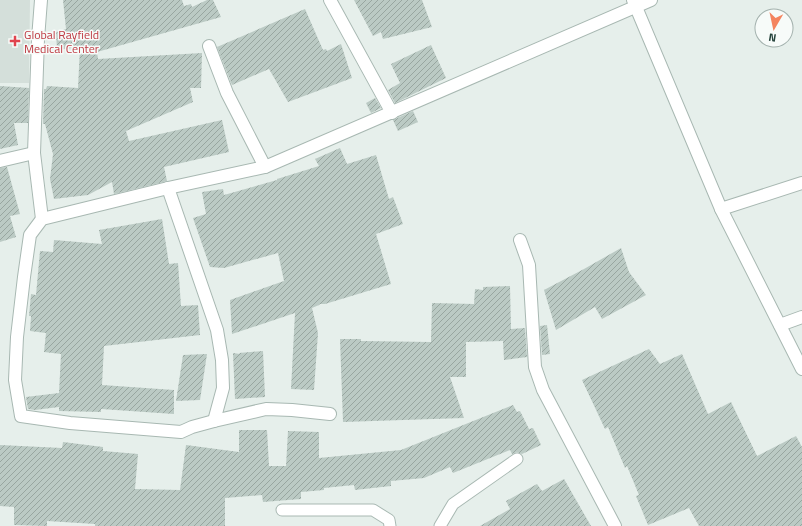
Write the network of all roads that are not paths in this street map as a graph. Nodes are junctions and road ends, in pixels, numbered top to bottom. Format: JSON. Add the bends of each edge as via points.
{"nodes":[{"id":1,"x":41,"y":0,"type":"edge"},
{"id":2,"x":330,"y":0,"type":"edge"},
{"id":3,"x":651,"y":0,"type":"edge"},
{"id":4,"x":634,"y":3,"type":"edge"},
{"id":5,"x":209,"y":46,"type":"dead end"},
{"id":6,"x":392,"y":113,"type":"junction"},
{"id":7,"x":34,"y":153,"type":"junction"},
{"id":8,"x":0,"y":161,"type":"edge"},
{"id":9,"x":265,"y":167,"type":"junction"},
{"id":10,"x":802,"y":183,"type":"edge"},
{"id":11,"x":168,"y":188,"type":"junction"},
{"id":12,"x":721,"y":209,"type":"junction"},
{"id":13,"x":42,"y":219,"type":"junction"},
{"id":14,"x":520,"y":240,"type":"dead end"},
{"id":15,"x":802,"y":317,"type":"edge"},
{"id":16,"x":780,"y":325,"type":"junction"},
{"id":17,"x":802,"y":368,"type":"edge"},
{"id":18,"x":330,"y":414,"type":"dead end"},
{"id":19,"x":214,"y":421,"type":"junction"},
{"id":20,"x":518,"y":459,"type":"dead end"},
{"id":21,"x":282,"y":510,"type":"dead end"},
{"id":22,"x":390,"y":526,"type":"edge"},
{"id":23,"x":440,"y":526,"type":"edge"},
{"id":24,"x":615,"y":526,"type":"edge"}],
"edges":[{"from":1,"to":7,"type":"street"},
{"from":2,"to":6,"type":"street"},
{"from":3,"to":4,"type":"street"},
{"from":4,"to":6,"type":"street"},
{"from":4,"to":12,"type":"street"},
{"from":5,"to":9,"type":"street","via":[[227,93]]},
{"from":6,"to":9,"type":"street"},
{"from":7,"to":8,"type":"street"},
{"from":7,"to":13,"type":"street"},
{"from":9,"to":11,"type":"street"},
{"from":10,"to":12,"type":"street"},
{"from":11,"to":13,"type":"street"},
{"from":11,"to":19,"type":"street","via":[[217,330],[223,388]]},
{"from":12,"to":16,"type":"street"},
{"from":13,"to":19,"type":"street","via":[[30,235],[23,284],[15,380],[21,416],[182,432]]},
{"from":14,"to":24,"type":"street","via":[[529,265],[535,367],[543,390]]},
{"from":15,"to":16,"type":"street"},
{"from":16,"to":17,"type":"street"},
{"from":18,"to":19,"type":"street","via":[[266,409]]},
{"from":20,"to":23,"type":"lane","via":[[453,504]]},
{"from":21,"to":22,"type":"lane","via":[[373,510],[389,520]]}]}
